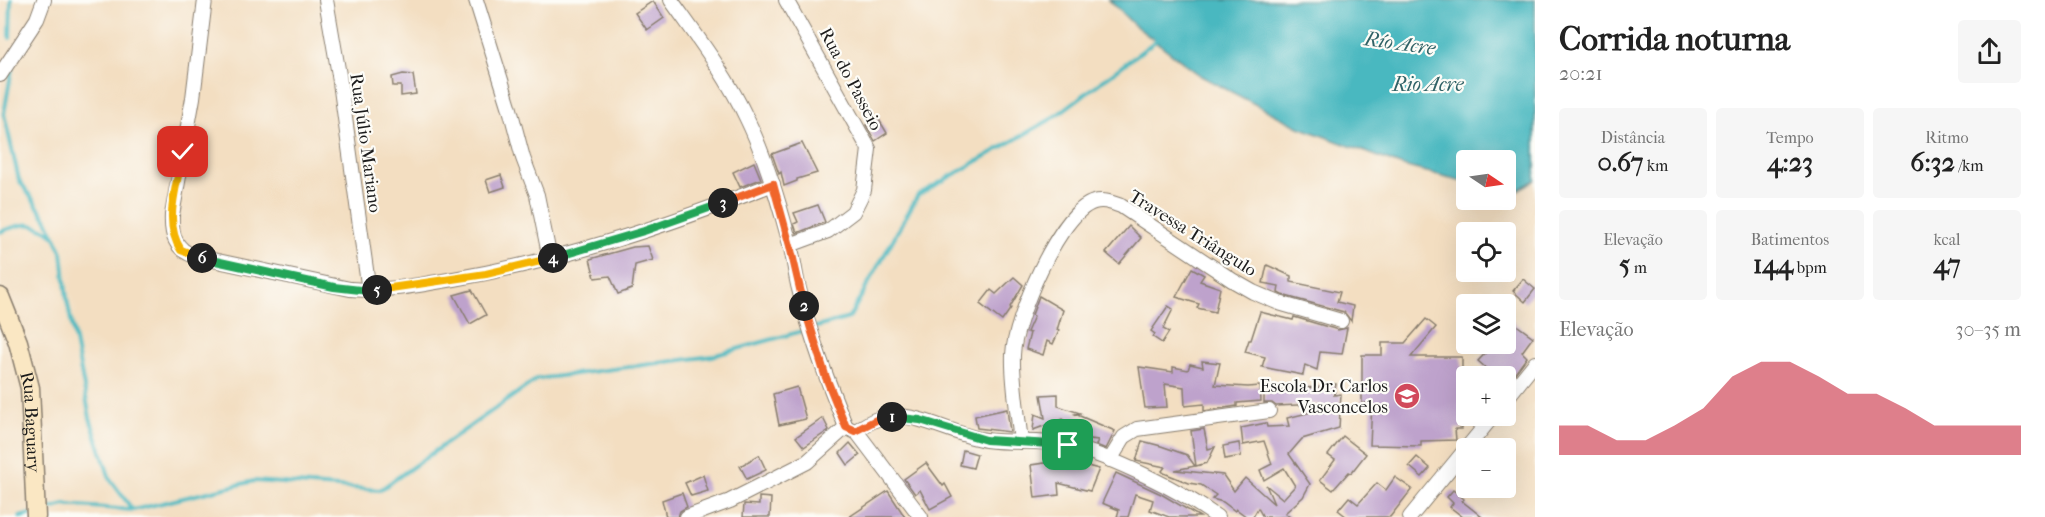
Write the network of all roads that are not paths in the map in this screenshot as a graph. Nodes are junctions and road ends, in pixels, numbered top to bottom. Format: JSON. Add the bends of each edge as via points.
{"nodes":[{"id":1,"x":45,"y":0,"type":"edge"},
{"id":2,"x":205,"y":0,"type":"edge"},
{"id":3,"x":326,"y":0,"type":"edge"},
{"id":4,"x":476,"y":0,"type":"edge"},
{"id":5,"x":671,"y":0,"type":"edge"},
{"id":6,"x":786,"y":0,"type":"edge"},
{"id":7,"x":0,"y":75,"type":"edge"},
{"id":8,"x":773,"y":184,"type":"junction"},
{"id":9,"x":790,"y":246,"type":"junction"},
{"id":10,"x":550,"y":259,"type":"junction"},
{"id":11,"x":369,"y":291,"type":"junction"},
{"id":12,"x":0,"y":297,"type":"edge"},
{"id":13,"x":1341,"y":321,"type":"dead end"},
{"id":14,"x":1535,"y":363,"type":"edge"},
{"id":15,"x":1516,"y":387,"type":"edge"},
{"id":16,"x":1269,"y":411,"type":"dead end"},
{"id":17,"x":1485,"y":426,"type":"edge"},
{"id":18,"x":851,"y":429,"type":"junction"},
{"id":19,"x":1022,"y":442,"type":"junction"},
{"id":20,"x":1110,"y":460,"type":"junction"},
{"id":21,"x":915,"y":515,"type":"edge"},
{"id":22,"x":36,"y":517,"type":"edge"},
{"id":23,"x":687,"y":517,"type":"edge"},
{"id":24,"x":1216,"y":517,"type":"edge"},
{"id":25,"x":1410,"y":517,"type":"edge"}],
"edges":[{"from":1,"to":7,"type":"street"},
{"from":2,"to":11,"type":"street","via":[[193,98],[173,207],[172,230],[178,245],[186,253],[334,287]]},
{"from":3,"to":11,"type":"street","name":"Rua Júlio Mariano"},
{"from":4,"to":10,"type":"street","via":[[537,195]]},
{"from":5,"to":8,"type":"street","via":[[738,101]]},
{"from":6,"to":9,"type":"street","name":"Rua do Passeio","via":[[869,149],[864,190],[853,212],[828,231]]},
{"from":8,"to":9,"type":"street"},
{"from":8,"to":10,"type":"street","via":[[644,231]]},
{"from":9,"to":18,"type":"street","via":[[825,375]]},
{"from":10,"to":11,"type":"street","via":[[486,274]]},
{"from":12,"to":22,"type":"street","name":"Rua Baguary","via":[[18,342],[30,388]]},
{"from":13,"to":19,"type":"street","name":"Travessa Triângulo","via":[[1252,292],[1121,206],[1108,201],[1093,202],[1075,214],[1060,235],[1016,332],[1013,355]]},
{"from":14,"to":15,"type":"street"},
{"from":16,"to":20,"type":"street","via":[[1137,429],[1124,437]]},
{"from":17,"to":25,"type":"street"},
{"from":18,"to":19,"type":"street","via":[[880,418],[902,417],[986,440]]},
{"from":18,"to":21,"type":"street"},
{"from":18,"to":23,"type":"street","via":[[807,462],[730,501]]},
{"from":19,"to":20,"type":"street","via":[[1068,445]]},
{"from":20,"to":24,"type":"street","via":[[1195,501]]}]}
